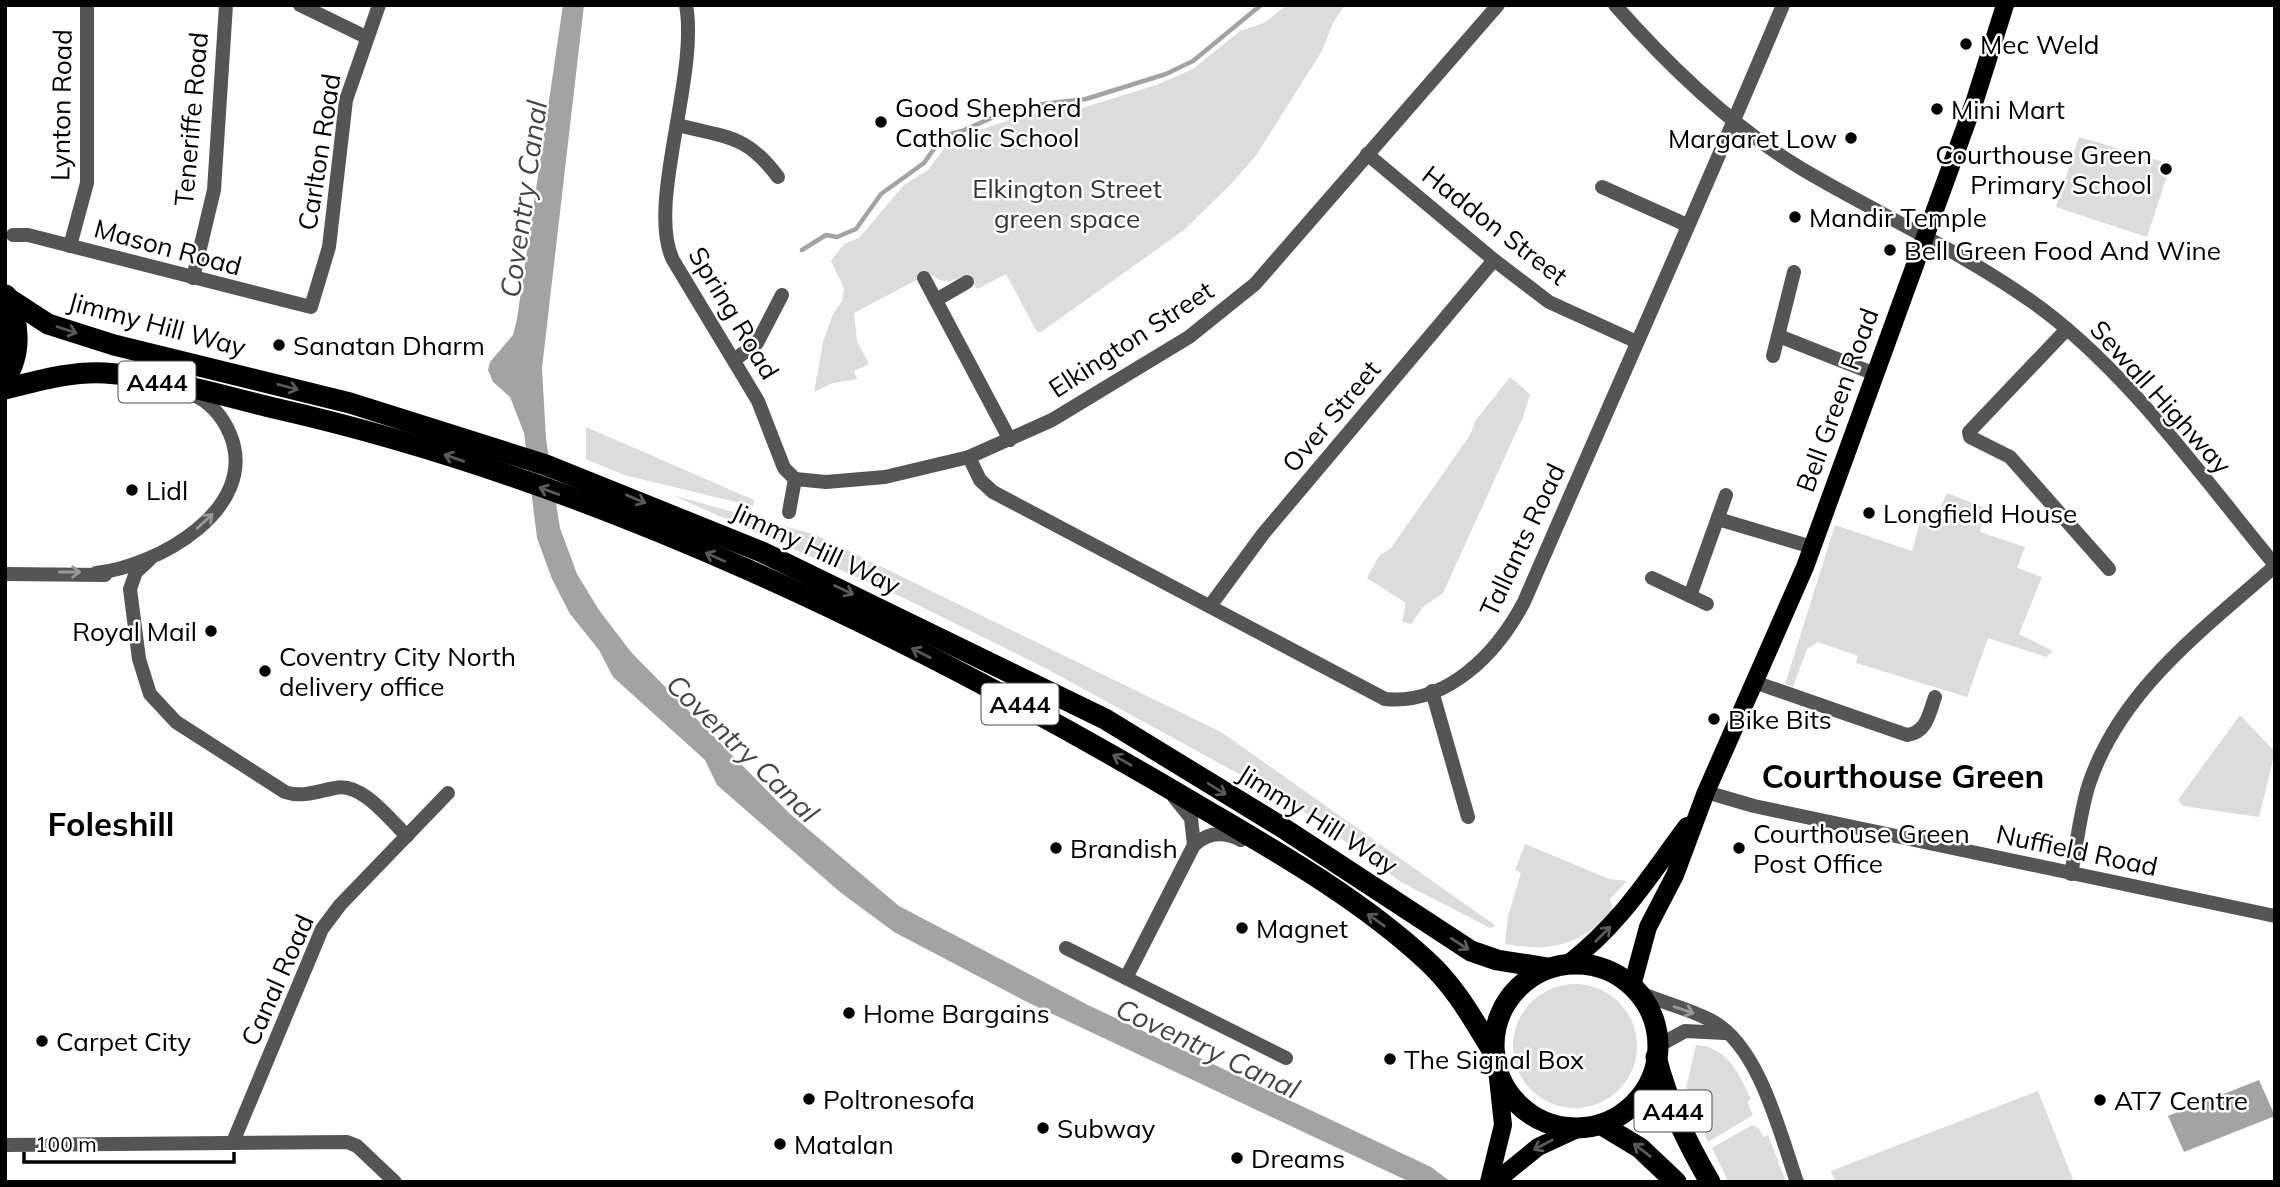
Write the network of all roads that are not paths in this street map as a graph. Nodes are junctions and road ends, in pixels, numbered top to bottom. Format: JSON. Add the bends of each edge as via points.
{"nodes":[{"id":1,"x":87,"y":5,"type":"edge"},
{"id":2,"x":226,"y":5,"type":"edge"},
{"id":3,"x":300,"y":5,"type":"edge"},
{"id":4,"x":379,"y":5,"type":"edge"},
{"id":5,"x":686,"y":5,"type":"edge"},
{"id":6,"x":1498,"y":5,"type":"edge"},
{"id":7,"x":1615,"y":5,"type":"edge"},
{"id":8,"x":1783,"y":5,"type":"edge"},
{"id":9,"x":2006,"y":5,"type":"edge"},
{"id":10,"x":366,"y":37,"type":"junction"},
{"id":11,"x":1735,"y":121,"type":"junction"},
{"id":12,"x":678,"y":125,"type":"junction"},
{"id":13,"x":1367,"y":154,"type":"junction"},
{"id":14,"x":778,"y":177,"type":"dead end"},
{"id":15,"x":1602,"y":187,"type":"dead end"},
{"id":16,"x":1687,"y":225,"type":"junction"},
{"id":17,"x":13,"y":235,"type":"dead end"},
{"id":18,"x":1924,"y":235,"type":"junction"},
{"id":19,"x":70,"y":246,"type":"junction"},
{"id":20,"x":1493,"y":260,"type":"junction"},
{"id":21,"x":1794,"y":272,"type":"dead end"},
{"id":22,"x":193,"y":278,"type":"junction"},
{"id":23,"x":924,"y":278,"type":"dead end"},
{"id":24,"x":967,"y":282,"type":"dead end"},
{"id":25,"x":782,"y":295,"type":"dead end"},
{"id":26,"x":7,"y":296,"type":"edge"},
{"id":27,"x":936,"y":300,"type":"junction"},
{"id":28,"x":311,"y":307,"type":"joint"},
{"id":29,"x":2067,"y":329,"type":"junction"},
{"id":30,"x":1779,"y":336,"type":"junction"},
{"id":31,"x":1637,"y":342,"type":"junction"},
{"id":32,"x":1773,"y":356,"type":"dead end"},
{"id":33,"x":734,"y":360,"type":"junction"},
{"id":34,"x":1875,"y":374,"type":"junction"},
{"id":35,"x":5,"y":379,"type":"edge"},
{"id":36,"x":173,"y":385,"type":"junction"},
{"id":37,"x":5,"y":389,"type":"edge"},
{"id":38,"x":1010,"y":440,"type":"junction"},
{"id":39,"x":969,"y":457,"type":"junction"},
{"id":40,"x":795,"y":479,"type":"junction"},
{"id":41,"x":1726,"y":495,"type":"dead end"},
{"id":42,"x":789,"y":512,"type":"dead end"},
{"id":43,"x":1718,"y":519,"type":"junction"},
{"id":44,"x":1812,"y":547,"type":"junction"},
{"id":45,"x":149,"y":560,"type":"junction"},
{"id":46,"x":2275,"y":565,"type":"edge"},
{"id":47,"x":2109,"y":569,"type":"dead end"},
{"id":48,"x":96,"y":573,"type":"junction"},
{"id":49,"x":5,"y":574,"type":"edge"},
{"id":50,"x":1652,"y":578,"type":"dead end"},
{"id":51,"x":131,"y":589,"type":"junction"},
{"id":52,"x":1690,"y":596,"type":"junction"},
{"id":53,"x":1707,"y":604,"type":"dead end"},
{"id":54,"x":1210,"y":606,"type":"junction"},
{"id":55,"x":1756,"y":682,"type":"junction"},
{"id":56,"x":1432,"y":691,"type":"junction"},
{"id":57,"x":1935,"y":697,"type":"dead end"},
{"id":58,"x":1151,"y":776,"type":"junction"},
{"id":59,"x":448,"y":793,"type":"dead end"},
{"id":60,"x":1704,"y":799,"type":"junction"},
{"id":61,"x":1468,"y":817,"type":"dead end"},
{"id":62,"x":407,"y":836,"type":"junction"},
{"id":63,"x":1194,"y":845,"type":"junction"},
{"id":64,"x":2071,"y":874,"type":"junction"},
{"id":65,"x":1317,"y":878,"type":"junction"},
{"id":66,"x":2275,"y":916,"type":"edge"},
{"id":67,"x":1066,"y":948,"type":"dead end"},
{"id":68,"x":1558,"y":965,"type":"junction"},
{"id":69,"x":1126,"y":978,"type":"junction"},
{"id":70,"x":1635,"y":989,"type":"junction"},
{"id":71,"x":1727,"y":1033,"type":"junction"},
{"id":72,"x":1656,"y":1051,"type":"junction"},
{"id":73,"x":1286,"y":1058,"type":"dead end"},
{"id":74,"x":1496,"y":1062,"type":"junction"},
{"id":75,"x":1602,"y":1125,"type":"junction"},
{"id":76,"x":1577,"y":1129,"type":"junction"},
{"id":77,"x":233,"y":1142,"type":"junction"},
{"id":78,"x":5,"y":1145,"type":"edge"},
{"id":79,"x":1705,"y":1173,"type":"edge"},
{"id":80,"x":395,"y":1182,"type":"edge"},
{"id":81,"x":1489,"y":1182,"type":"edge"},
{"id":82,"x":1495,"y":1182,"type":"edge"},
{"id":83,"x":1676,"y":1182,"type":"edge"},
{"id":84,"x":1797,"y":1182,"type":"edge"}],
"edges":[{"from":1,"to":19,"type":"street","name":"Lynton Road","via":[[86,183]]},
{"from":2,"to":22,"type":"street","name":"Teneriffe Road","via":[[214,190]]},
{"from":3,"to":10,"type":"street"},
{"from":4,"to":10,"type":"street","name":"Carlton Road"},
{"from":5,"to":12,"type":"street","name":"Spring Road","via":[[690,40]]},
{"from":6,"to":13,"type":"street","name":"Elkington Street"},
{"from":7,"to":11,"type":"street","name":"Sewall Highway"},
{"from":8,"to":11,"type":"street","name":"Tallants Road"},
{"from":9,"to":18,"type":"main road","name":"Bell Green Road"},
{"from":10,"to":28,"type":"street","name":"Carlton Road","via":[[346,100],[329,247]]},
{"from":11,"to":16,"type":"street","name":"Tallants Road"},
{"from":11,"to":18,"type":"street","name":"Sewall Highway","via":[[1801,168]]},
{"from":12,"to":14,"type":"street","via":[[747,143]]},
{"from":12,"to":33,"type":"street","name":"Spring Road","via":[[665,241]]},
{"from":13,"to":20,"type":"street","name":"Haddon Street"},
{"from":13,"to":38,"type":"street","name":"Elkington Street","via":[[1290,247],[1230,306],[1126,377]]},
{"from":15,"to":16,"type":"street"},
{"from":16,"to":31,"type":"street","name":"Tallants Road"},
{"from":17,"to":19,"type":"street","name":"Mason Road"},
{"from":18,"to":29,"type":"street","name":"Sewall Highway","via":[[2031,300]]},
{"from":18,"to":34,"type":"main road","name":"Bell Green Road"},
{"from":19,"to":22,"type":"street","name":"Mason Road"},
{"from":20,"to":31,"type":"street","name":"Haddon Street","via":[[1549,302]]},
{"from":20,"to":54,"type":"street","name":"Over Street","via":[[1263,534]]},
{"from":21,"to":30,"type":"street"},
{"from":22,"to":28,"type":"street","name":"Mason Road"},
{"from":23,"to":27,"type":"street"},
{"from":24,"to":27,"type":"street"},
{"from":25,"to":33,"type":"street","via":[[757,343]]},
{"from":26,"to":35,"type":"highway","via":[[17,344]]},
{"from":26,"to":68,"type":"highway","name":"Jimmy Hill Way","number":"A444","one_way":true,"via":[[48,324],[114,345],[338,400],[513,454],[762,552],[1093,713],[1280,826],[1471,951],[1497,960]]},
{"from":27,"to":38,"type":"street"},
{"from":29,"to":46,"type":"street","name":"Sewall Highway","via":[[2139,402]]},
{"from":29,"to":47,"type":"street","via":[[1969,432],[1970,437],[2010,457]]},
{"from":30,"to":32,"type":"street"},
{"from":30,"to":34,"type":"street"},
{"from":31,"to":56,"type":"street","name":"Tallants Road","via":[[1511,626],[1479,664]]},
{"from":33,"to":40,"type":"street","name":"Spring Road","via":[[758,401],[784,468]]},
{"from":34,"to":44,"type":"main road","name":"Bell Green Road"},
{"from":36,"to":37,"type":"highway","name":"Jimmy Hill Way","number":"A444","via":[[119,374],[83,373]]},
{"from":45,"to":36,"type":"street","one_way":true,"via":[[186,538],[213,514],[233,479],[233,446],[226,426],[215,409]]},
{"from":58,"to":36,"type":"highway","name":"Jimmy Hill Way","number":"A444","one_way":true,"via":[[862,623],[580,502],[368,430]]},
{"from":38,"to":39,"type":"street","name":"Elkington Street"},
{"from":39,"to":40,"type":"street","name":"Elkington Street","via":[[885,477],[826,482]]},
{"from":39,"to":54,"type":"street","name":"Tallants Road","via":[[980,480],[993,492]]},
{"from":40,"to":42,"type":"street"},
{"from":41,"to":43,"type":"street"},
{"from":43,"to":44,"type":"street"},
{"from":43,"to":52,"type":"street"},
{"from":44,"to":55,"type":"main road","name":"Bell Green Road"},
{"from":45,"to":48,"type":"street"},
{"from":45,"to":51,"type":"street","via":[[133,577]]},
{"from":46,"to":64,"type":"street","via":[[2164,664],[2132,701],[2105,744],[2089,785]]},
{"from":49,"to":48,"type":"street","one_way":true},
{"from":48,"to":51,"type":"street","via":[[122,580]]},
{"from":50,"to":52,"type":"street"},
{"from":51,"to":62,"type":"street","via":[[142,674],[166,714],[285,792],[300,795],[338,787],[358,791]]},
{"from":52,"to":53,"type":"street"},
{"from":54,"to":56,"type":"street","name":"Tallants Road","via":[[1385,699],[1401,701]]},
{"from":55,"to":57,"type":"street","via":[[1907,735],[1926,724]]},
{"from":55,"to":60,"type":"main road","name":"Bell Green Road"},
{"from":56,"to":61,"type":"street"},
{"from":58,"to":63,"type":"street","name":"Jimmy Hill Way","via":[[1191,818]]},
{"from":58,"to":65,"type":"highway","name":"Jimmy Hill Way","number":"A444"},
{"from":59,"to":62,"type":"street","name":"Canal Road"},
{"from":60,"to":64,"type":"street","name":"Nuffield Road"},
{"from":68,"to":60,"type":"main road","name":"Bell Green Road","one_way":true,"via":[[1597,941],[1634,901]]},
{"from":60,"to":70,"type":"main road","name":"Bell Green Road","via":[[1641,945]]},
{"from":62,"to":77,"type":"street","name":"Canal Road","via":[[322,929]]},
{"from":63,"to":65,"type":"street","name":"Jimmy Hill Way","via":[[1208,835],[1233,835]]},
{"from":63,"to":69,"type":"street"},
{"from":64,"to":66,"type":"street","name":"Nuffield Road"},
{"from":74,"to":65,"type":"highway","name":"Jimmy Hill Way","number":"A444","one_way":true,"via":[[1460,996],[1430,963]]},
{"from":67,"to":69,"type":"street"},
{"from":68,"to":70,"type":"highway","via":[[1602,968]]},
{"from":68,"to":74,"type":"highway","via":[[1532,977],[1502,1010],[1493,1040]]},
{"from":69,"to":73,"type":"street"},
{"from":70,"to":71,"type":"street","one_way":true,"via":[[1702,1016]]},
{"from":70,"to":72,"type":"highway","via":[[1655,1024]]},
{"from":71,"to":72,"type":"street","via":[[1685,1031]]},
{"from":71,"to":84,"type":"street","via":[[1751,1061]]},
{"from":72,"to":75,"type":"highway","via":[[1650,1076],[1633,1104]]},
{"from":72,"to":79,"type":"highway","number":"A444","via":[[1666,1097]]},
{"from":74,"to":76,"type":"highway","via":[[1513,1098],[1526,1109],[1556,1125]]},
{"from":74,"to":81,"type":"main road","via":[[1503,1125]]},
{"from":75,"to":76,"type":"highway"},
{"from":83,"to":75,"type":"highway","number":"A444","one_way":true,"via":[[1640,1148]]},
{"from":76,"to":82,"type":"main road","one_way":true,"via":[[1538,1147]]},
{"from":77,"to":78,"type":"street"},
{"from":77,"to":80,"type":"street","via":[[352,1143]]}]}
